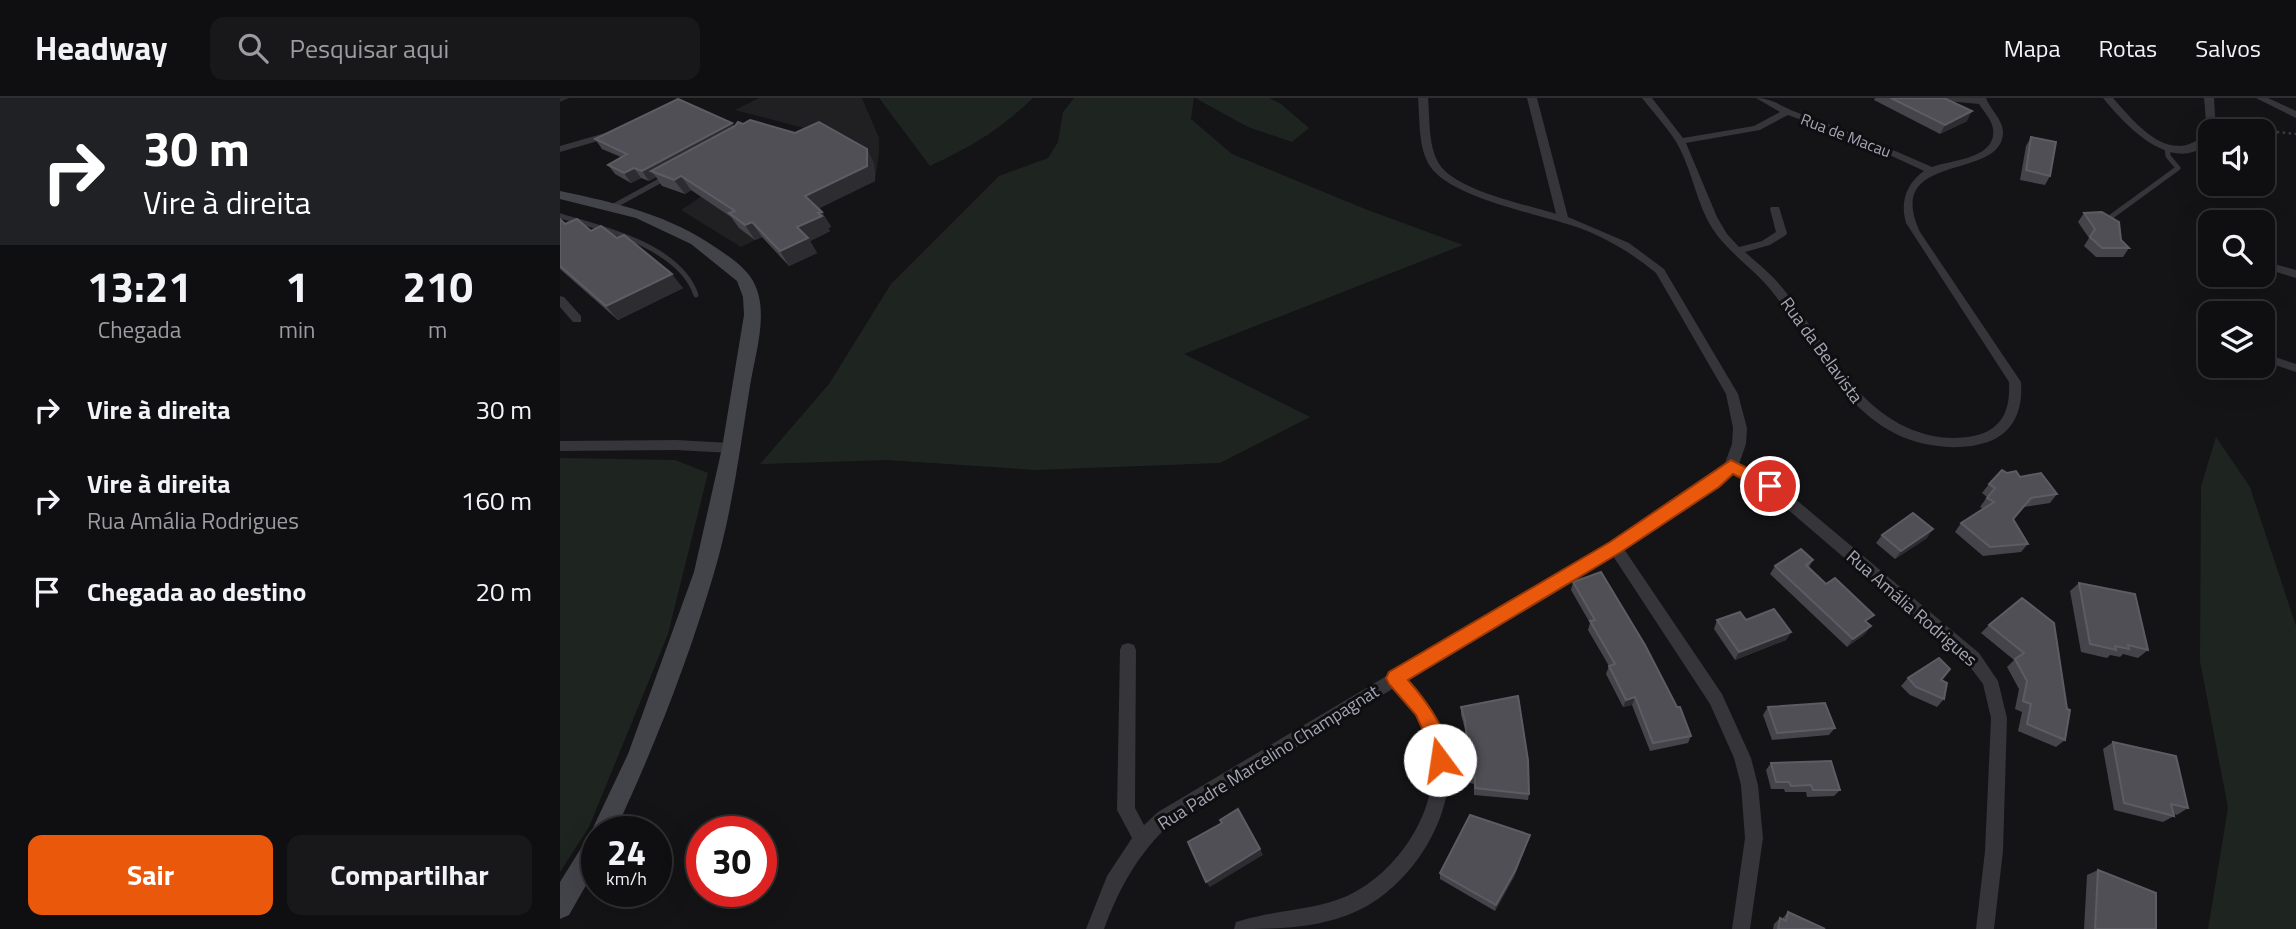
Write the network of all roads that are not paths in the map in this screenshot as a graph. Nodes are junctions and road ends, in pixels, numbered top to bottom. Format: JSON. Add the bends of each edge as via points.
{"nodes":[{"id":1,"x":1423,"y":98,"type":"edge"},
{"id":2,"x":1532,"y":98,"type":"edge"},
{"id":3,"x":1647,"y":98,"type":"edge"},
{"id":4,"x":1762,"y":98,"type":"edge"},
{"id":5,"x":1946,"y":98,"type":"edge"},
{"id":6,"x":2108,"y":98,"type":"edge"},
{"id":7,"x":2209,"y":98,"type":"edge"},
{"id":8,"x":2261,"y":98,"type":"edge"},
{"id":9,"x":1981,"y":100,"type":"edge"},
{"id":10,"x":1787,"y":112,"type":"junction"},
{"id":11,"x":2296,"y":115,"type":"edge"},
{"id":12,"x":2212,"y":119,"type":"edge"},
{"id":13,"x":624,"y":130,"type":"edge"},
{"id":14,"x":1681,"y":141,"type":"junction"},
{"id":15,"x":2198,"y":146,"type":"edge"},
{"id":16,"x":2167,"y":147,"type":"junction"},
{"id":17,"x":560,"y":149,"type":"edge"},
{"id":18,"x":1932,"y":171,"type":"junction"},
{"id":19,"x":671,"y":174,"type":"edge"},
{"id":20,"x":560,"y":195,"type":"edge"},
{"id":21,"x":612,"y":206,"type":"junction"},
{"id":22,"x":1774,"y":209,"type":"dead end"},
{"id":23,"x":560,"y":216,"type":"edge"},
{"id":24,"x":2108,"y":219,"type":"edge"},
{"id":25,"x":1563,"y":220,"type":"junction"},
{"id":26,"x":1737,"y":251,"type":"junction"},
{"id":27,"x":2275,"y":268,"type":"edge"},
{"id":28,"x":2296,"y":274,"type":"edge"},
{"id":29,"x":696,"y":295,"type":"dead end"},
{"id":30,"x":560,"y":300,"type":"edge"},
{"id":31,"x":577,"y":319,"type":"dead end"},
{"id":32,"x":2275,"y":362,"type":"edge"},
{"id":33,"x":2296,"y":368,"type":"edge"},
{"id":34,"x":560,"y":446,"type":"edge"},
{"id":35,"x":731,"y":448,"type":"junction"},
{"id":36,"x":1731,"y":466,"type":"junction"},
{"id":37,"x":1615,"y":547,"type":"junction"},
{"id":38,"x":1128,"y":650,"type":"dead end"},
{"id":39,"x":1395,"y":678,"type":"junction"},
{"id":40,"x":610,"y":816,"type":"edge"},
{"id":41,"x":1141,"y":837,"type":"junction"},
{"id":42,"x":581,"y":870,"type":"edge"},
{"id":43,"x":560,"y":906,"type":"edge"},
{"id":44,"x":1095,"y":929,"type":"edge"},
{"id":45,"x":1243,"y":929,"type":"edge"},
{"id":46,"x":1741,"y":929,"type":"edge"},
{"id":47,"x":1985,"y":929,"type":"edge"}],
"edges":[{"from":1,"to":25,"type":"street","via":[[1431,156],[1440,173],[1477,192]]},
{"from":2,"to":25,"type":"street"},
{"from":3,"to":14,"type":"street","name":"Rua da Belavista"},
{"from":4,"to":10,"type":"street","name":"Rua de Macau"},
{"from":5,"to":9,"type":"street"},
{"from":6,"to":16,"type":"street","via":[[2140,133]]},
{"from":7,"to":12,"type":"street"},
{"from":8,"to":11,"type":"street"},
{"from":9,"to":18,"type":"street","via":[[1998,127],[1991,148],[1975,158]]},
{"from":10,"to":14,"type":"street","via":[[1757,128]]},
{"from":10,"to":18,"type":"street","name":"Rua de Macau"},
{"from":13,"to":17,"type":"street"},
{"from":14,"to":26,"type":"street","name":"Rua da Belavista","via":[[1711,216]]},
{"from":15,"to":16,"type":"street"},
{"from":16,"to":24,"type":"lane","via":[[2178,168]]},
{"from":18,"to":26,"type":"street","name":"Rua da Belavista","via":[[1910,194],[1906,205],[1910,223],[2015,382],[2015,410],[2009,421],[1984,438],[1931,441],[1894,429],[1867,411],[1776,288]]},
{"from":19,"to":21,"type":"lane"},
{"from":20,"to":21,"type":"main road"},
{"from":21,"to":35,"type":"main road","via":[[689,234],[745,281],[752,320]]},
{"from":22,"to":26,"type":"street","via":[[1782,233]]},
{"from":23,"to":29,"type":"lane","via":[[613,231],[660,254],[691,280]]},
{"from":25,"to":36,"type":"street","via":[[1630,248],[1649,260],[1668,283],[1732,394],[1739,444]]},
{"from":27,"to":28,"type":"street"},
{"from":30,"to":31,"type":"street"},
{"from":32,"to":33,"type":"street"},
{"from":34,"to":35,"type":"street"},
{"from":35,"to":40,"type":"main road","via":[[704,572],[638,757]]},
{"from":36,"to":37,"type":"street","name":"Rua Padre Marcelino Champagnat","via":[[1713,483]]},
{"from":36,"to":47,"type":"street","name":"Rua Amália Rodrigues","via":[[1770,486],[1973,658],[1990,681],[1999,718],[1994,851]]},
{"from":37,"to":39,"type":"street","name":"Rua Padre Marcelino Champagnat"},
{"from":37,"to":46,"type":"street","via":[[1716,699],[1746,767],[1754,816],[1754,856]]},
{"from":38,"to":41,"type":"street","via":[[1126,810]]},
{"from":39,"to":41,"type":"street","name":"Rua Padre Marcelino Champagnat","via":[[1164,818]]},
{"from":39,"to":45,"type":"street","via":[[1422,709],[1440,760],[1437,793],[1415,846],[1394,873],[1354,903]]},
{"from":41,"to":44,"type":"street","name":"Rua Padre Marcelino Champagnat","via":[[1119,869]]},
{"from":42,"to":43,"type":"main road"}]}
